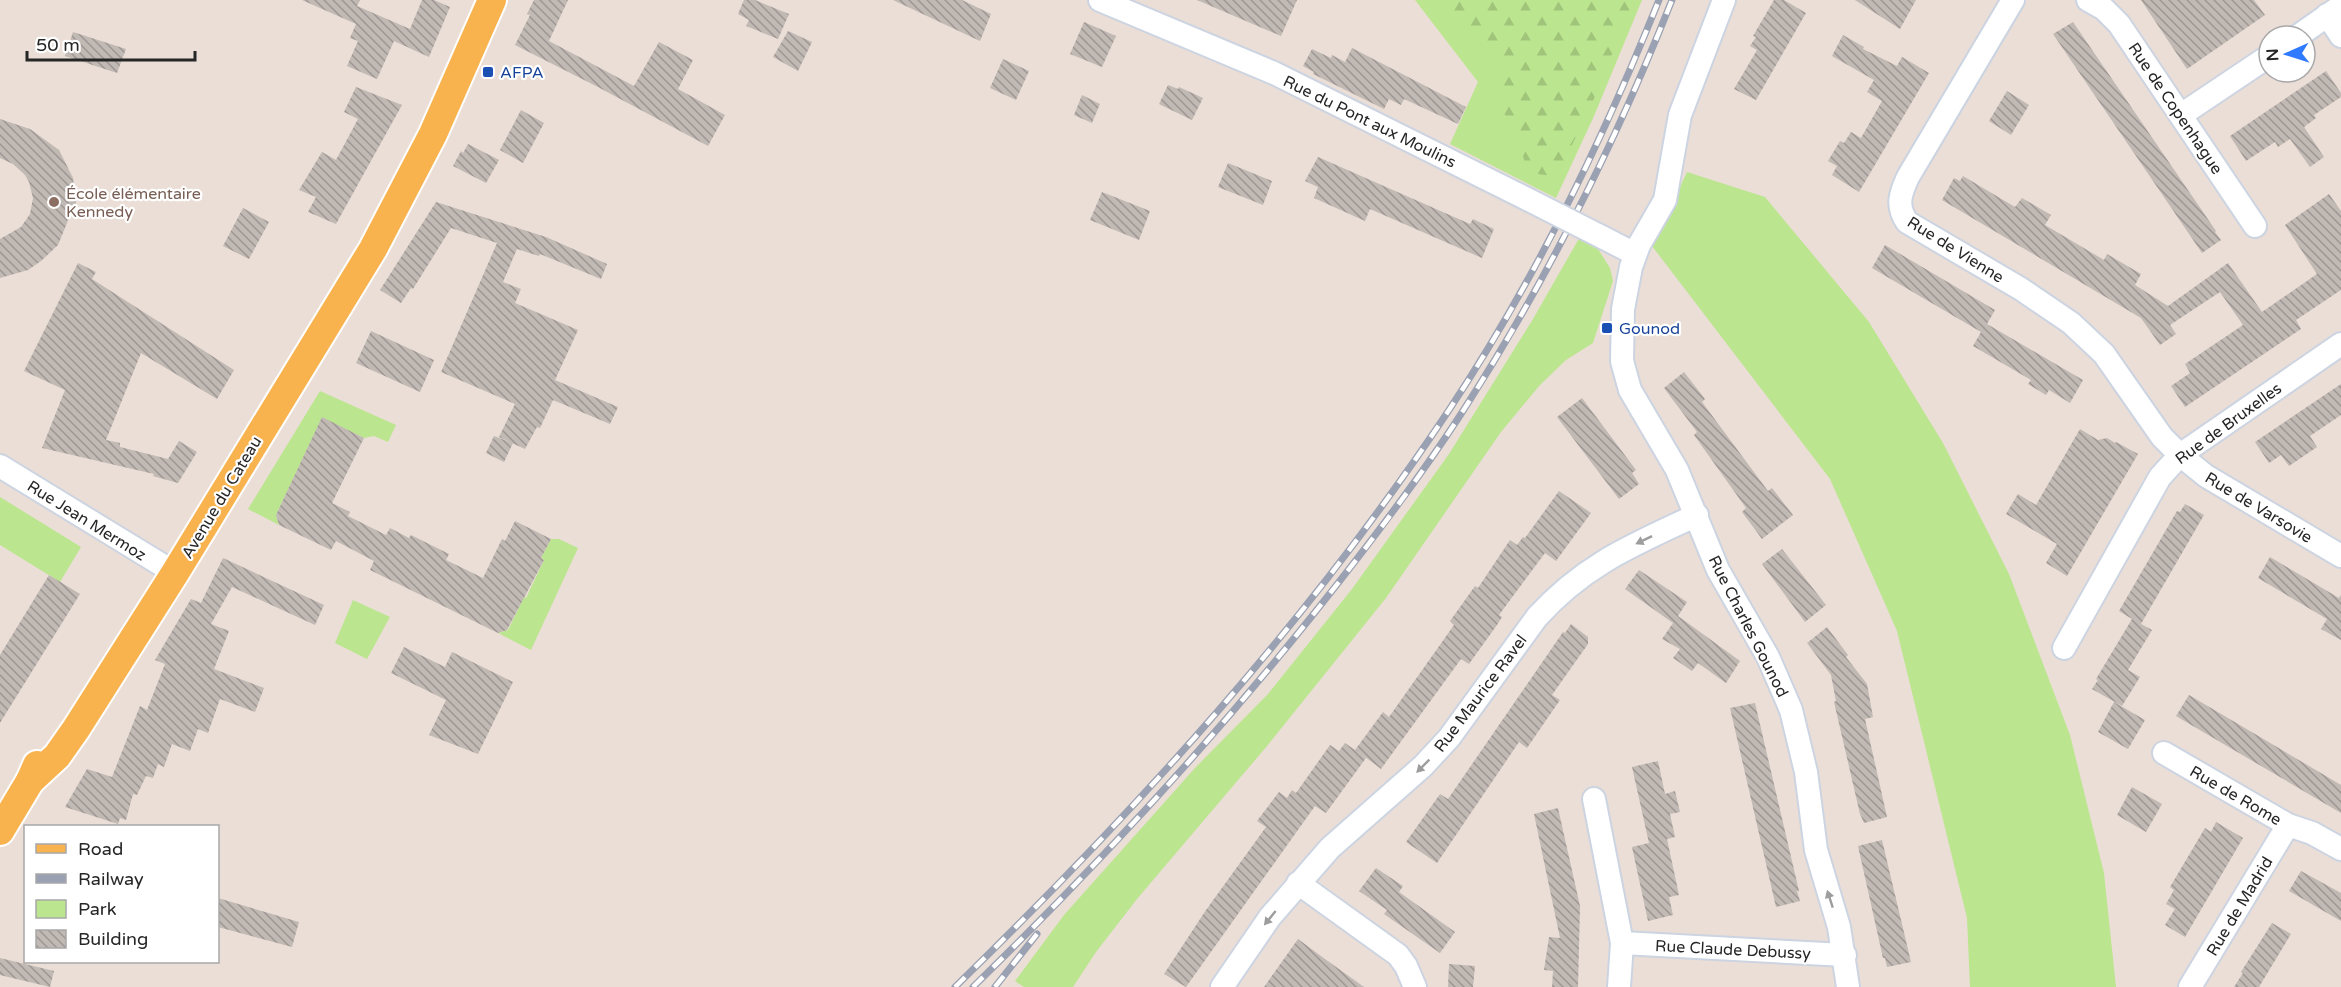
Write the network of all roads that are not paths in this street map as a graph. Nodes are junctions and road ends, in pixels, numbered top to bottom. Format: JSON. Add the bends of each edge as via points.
{"nodes":[{"id":1,"x":492,"y":0,"type":"edge"},
{"id":2,"x":1100,"y":0,"type":"edge"},
{"id":3,"x":1724,"y":0,"type":"edge"},
{"id":4,"x":2013,"y":0,"type":"edge"},
{"id":5,"x":2088,"y":0,"type":"edge"},
{"id":6,"x":2334,"y":11,"type":"edge"},
{"id":7,"x":2315,"y":24,"type":"edge"},
{"id":8,"x":2341,"y":36,"type":"edge"},
{"id":9,"x":2257,"y":64,"type":"edge"},
{"id":10,"x":2181,"y":115,"type":"junction"},
{"id":11,"x":2255,"y":226,"type":"dead end"},
{"id":12,"x":1635,"y":254,"type":"junction"},
{"id":13,"x":2341,"y":344,"type":"edge"},
{"id":14,"x":2180,"y":455,"type":"junction"},
{"id":15,"x":0,"y":466,"type":"edge"},
{"id":16,"x":1697,"y":515,"type":"junction"},
{"id":17,"x":2341,"y":556,"type":"edge"},
{"id":18,"x":167,"y":569,"type":"junction"},
{"id":19,"x":2064,"y":648,"type":"dead end"},
{"id":20,"x":2164,"y":753,"type":"dead end"},
{"id":21,"x":1594,"y":799,"type":"dead end"},
{"id":22,"x":2288,"y":825,"type":"junction"},
{"id":23,"x":0,"y":831,"type":"edge"},
{"id":24,"x":2341,"y":849,"type":"edge"},
{"id":25,"x":1298,"y":883,"type":"junction"},
{"id":26,"x":1622,"y":943,"type":"junction"},
{"id":27,"x":1845,"y":955,"type":"junction"},
{"id":28,"x":1222,"y":987,"type":"edge"},
{"id":29,"x":1415,"y":987,"type":"edge"},
{"id":30,"x":1619,"y":987,"type":"edge"},
{"id":31,"x":1848,"y":987,"type":"edge"},
{"id":32,"x":2190,"y":987,"type":"edge"}],
"edges":[{"from":1,"to":18,"type":"main road","name":"Avenue du Cateau","via":[[434,134],[396,202],[336,275]]},
{"from":2,"to":12,"type":"street","name":"Rue du Pont aux Moulins","bridge":true,"via":[[1274,74]]},
{"from":3,"to":12,"type":"street","name":"Rue Charles Gounod","via":[[1680,115],[1665,200]]},
{"from":4,"to":14,"type":"street","name":"Rue de Vienne","via":[[1908,177],[1900,209],[1907,222],[2030,295],[2087,337],[2104,354],[2162,438]]},
{"from":5,"to":10,"type":"street","name":"Rue de Copenhague","via":[[2119,24]]},
{"from":6,"to":7,"type":"street"},
{"from":6,"to":8,"type":"street"},
{"from":9,"to":10,"type":"street"},
{"from":10,"to":11,"type":"street","name":"Rue de Copenhague"},
{"from":12,"to":16,"type":"street","name":"Rue Charles Gounod","via":[[1625,296],[1623,370]]},
{"from":13,"to":14,"type":"street","name":"Rue de Bruxelles"},
{"from":14,"to":17,"type":"street","name":"Rue de Varsovie","via":[[2206,476]]},
{"from":14,"to":19,"type":"street","name":"Rue de Bruxelles","via":[[2160,477]]},
{"from":15,"to":18,"type":"street","name":"Rue Jean Mermoz"},
{"from":16,"to":25,"type":"street","name":"Rue Maurice Ravel","one_way":true,"via":[[1599,563],[1563,590],[1537,617],[1449,738],[1416,773],[1337,841]]},
{"from":27,"to":16,"type":"street","name":"Rue Charles Gounod","one_way":true,"via":[[1816,850],[1806,772],[1791,710],[1767,657],[1718,570]]},
{"from":18,"to":23,"type":"main road","name":"Avenue du Cateau","via":[[51,738]]},
{"from":20,"to":22,"type":"street","name":"Rue de Rome"},
{"from":21,"to":26,"type":"street"},
{"from":22,"to":24,"type":"street","name":"Rue de Rome","via":[[2312,832]]},
{"from":22,"to":32,"type":"street","name":"Rue de Madrid"},
{"from":25,"to":28,"type":"street","name":"Rue Maurice Ravel","one_way":true,"via":[[1258,932]]},
{"from":25,"to":29,"type":"street","via":[[1398,955]]},
{"from":26,"to":27,"type":"street","name":"Rue Claude Debussy"},
{"from":26,"to":30,"type":"street"},
{"from":27,"to":31,"type":"street","name":"Rue Charles Gounod"}]}
